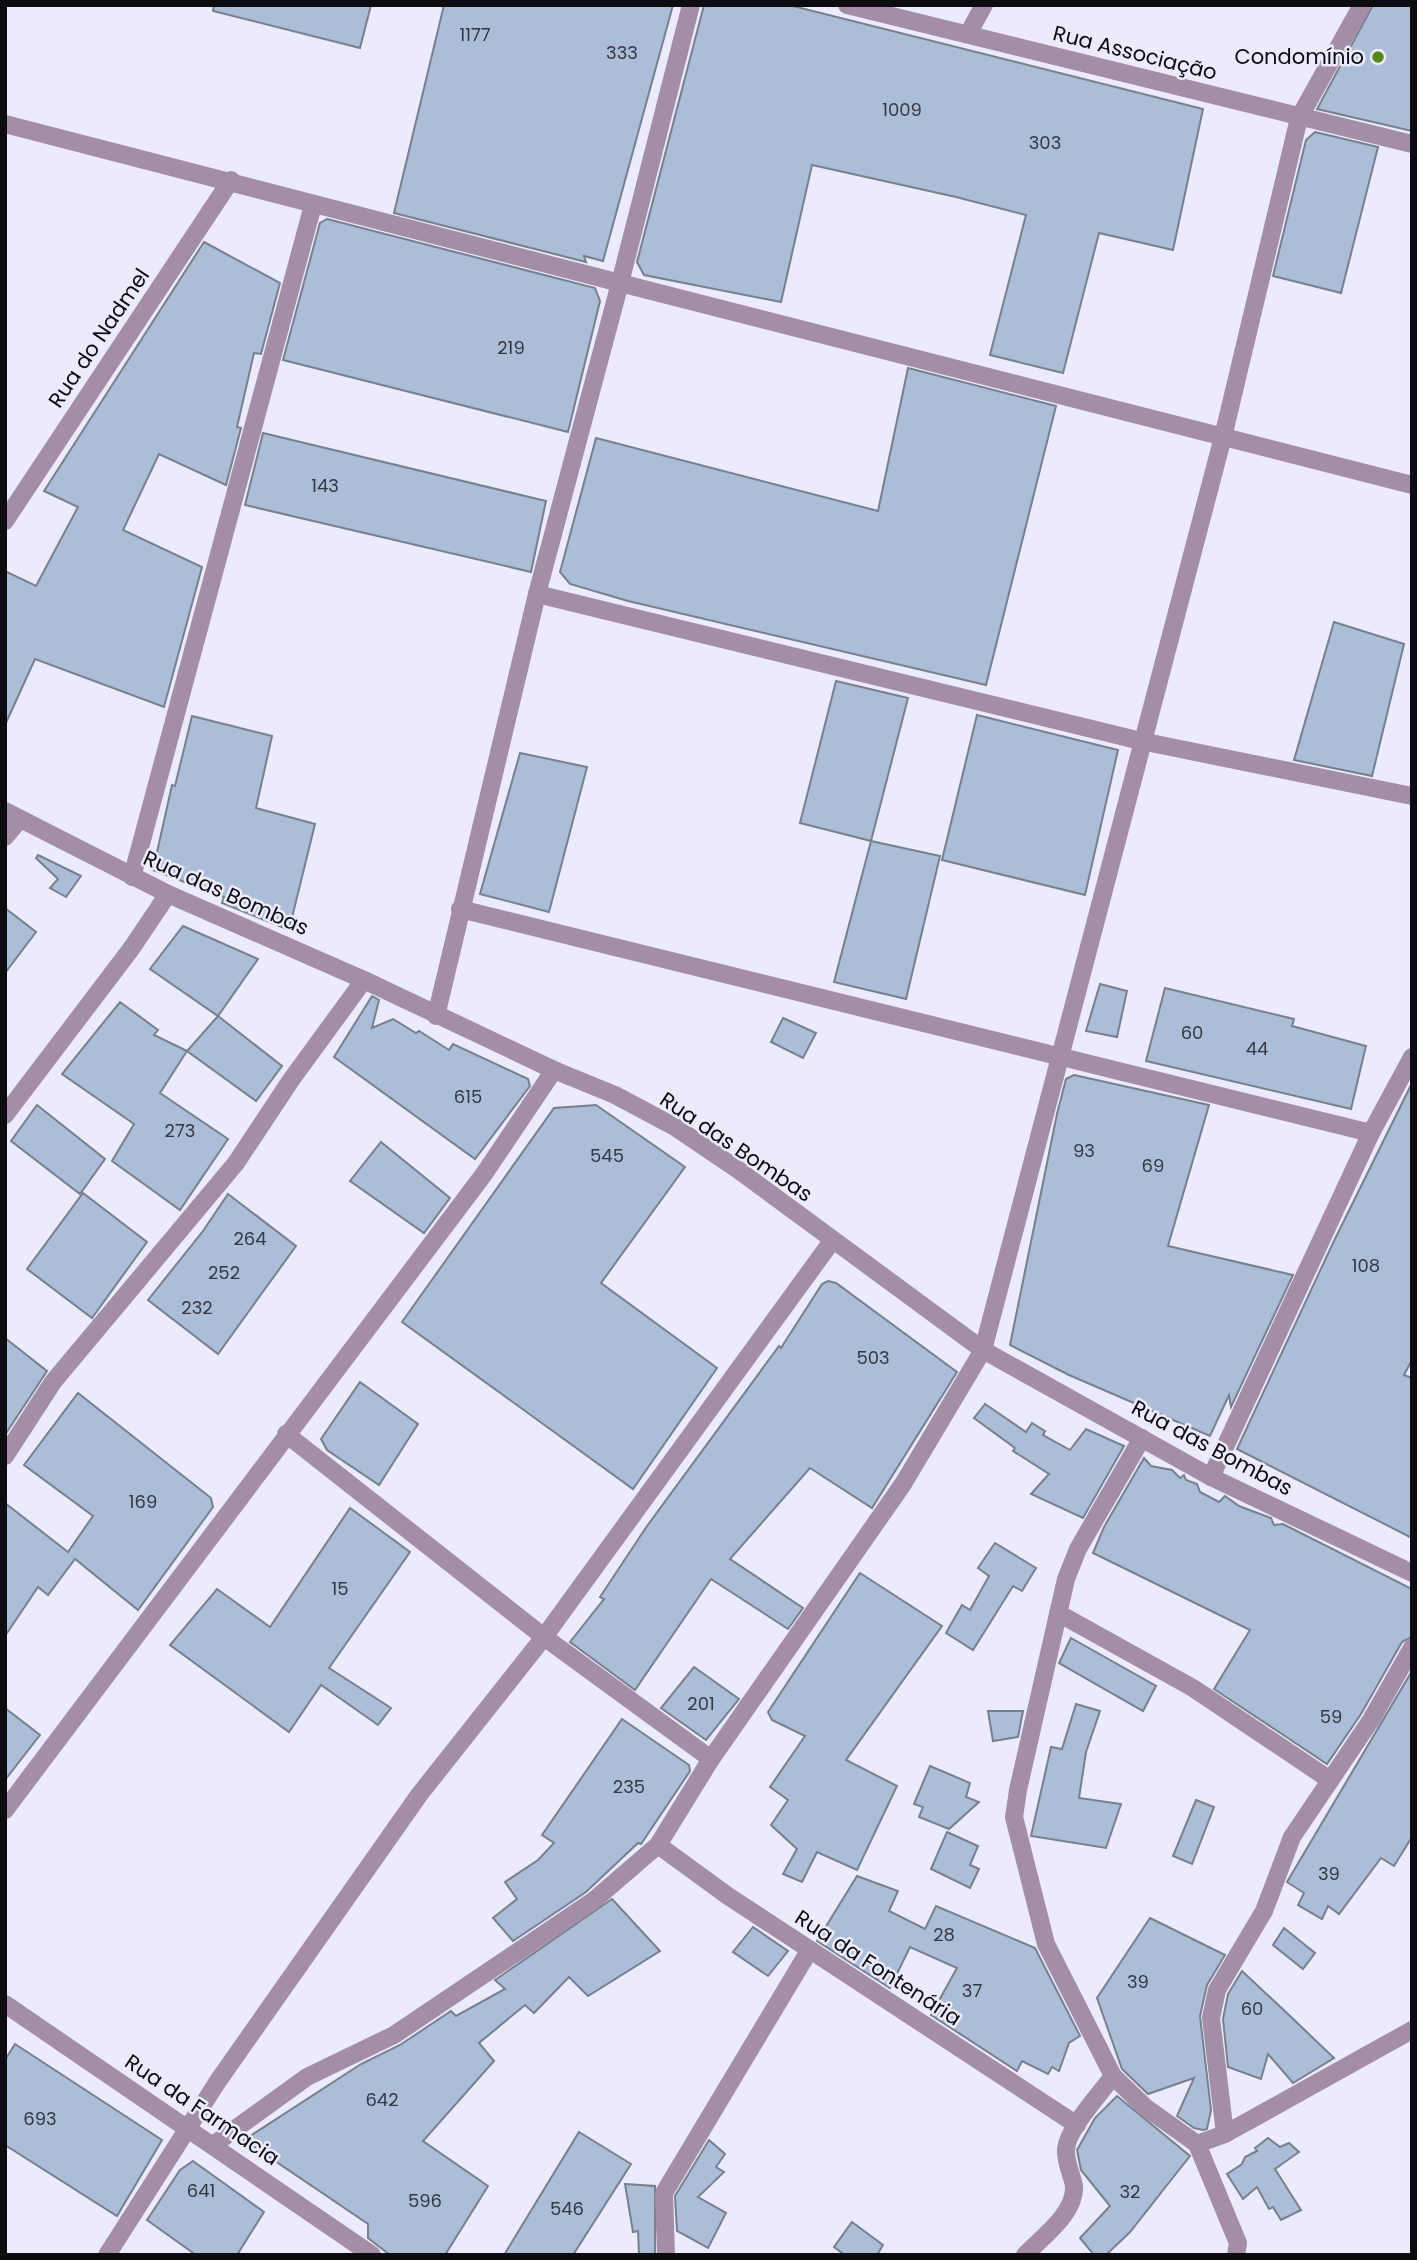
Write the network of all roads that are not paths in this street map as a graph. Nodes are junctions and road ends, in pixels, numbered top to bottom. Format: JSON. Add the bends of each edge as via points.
{"nodes":[{"id":1,"x":691,"y":5,"type":"edge"},
{"id":2,"x":847,"y":5,"type":"edge"},
{"id":3,"x":984,"y":5,"type":"edge"},
{"id":4,"x":1362,"y":5,"type":"edge"},
{"id":5,"x":968,"y":34,"type":"junction"},
{"id":6,"x":1299,"y":118,"type":"junction"},
{"id":7,"x":5,"y":124,"type":"edge"},
{"id":8,"x":1412,"y":144,"type":"edge"},
{"id":9,"x":231,"y":180,"type":"junction"},
{"id":10,"x":313,"y":205,"type":"junction"},
{"id":11,"x":620,"y":283,"type":"junction"},
{"id":12,"x":1223,"y":437,"type":"junction"},
{"id":13,"x":1412,"y":485,"type":"edge"},
{"id":14,"x":5,"y":521,"type":"edge"},
{"id":15,"x":537,"y":594,"type":"junction"},
{"id":16,"x":1141,"y":741,"type":"junction"},
{"id":17,"x":1412,"y":796,"type":"edge"},
{"id":18,"x":13,"y":815,"type":"edge"},
{"id":19,"x":5,"y":837,"type":"edge"},
{"id":20,"x":132,"y":877,"type":"junction"},
{"id":21,"x":168,"y":894,"type":"junction"},
{"id":22,"x":460,"y":909,"type":"junction"},
{"id":23,"x":364,"y":980,"type":"junction"},
{"id":24,"x":436,"y":1016,"type":"junction"},
{"id":25,"x":1412,"y":1057,"type":"edge"},
{"id":26,"x":1061,"y":1058,"type":"junction"},
{"id":27,"x":554,"y":1070,"type":"junction"},
{"id":28,"x":5,"y":1115,"type":"edge"},
{"id":29,"x":1371,"y":1133,"type":"junction"},
{"id":30,"x":832,"y":1241,"type":"junction"},
{"id":31,"x":983,"y":1350,"type":"junction"},
{"id":32,"x":286,"y":1434,"type":"junction"},
{"id":33,"x":1142,"y":1438,"type":"junction"},
{"id":34,"x":5,"y":1456,"type":"edge"},
{"id":35,"x":1211,"y":1477,"type":"junction"},
{"id":36,"x":1412,"y":1573,"type":"edge"},
{"id":37,"x":1058,"y":1613,"type":"junction"},
{"id":38,"x":544,"y":1637,"type":"junction"},
{"id":39,"x":1412,"y":1648,"type":"edge"},
{"id":40,"x":711,"y":1759,"type":"junction"},
{"id":41,"x":1330,"y":1780,"type":"junction"},
{"id":42,"x":5,"y":1810,"type":"edge"},
{"id":43,"x":658,"y":1845,"type":"junction"},
{"id":44,"x":809,"y":1951,"type":"junction"},
{"id":45,"x":5,"y":2004,"type":"edge"},
{"id":46,"x":1412,"y":2030,"type":"edge"},
{"id":47,"x":1113,"y":2076,"type":"junction"},
{"id":48,"x":1077,"y":2125,"type":"junction"},
{"id":49,"x":187,"y":2129,"type":"junction"},
{"id":50,"x":1224,"y":2134,"type":"junction"},
{"id":51,"x":1197,"y":2144,"type":"junction"},
{"id":52,"x":213,"y":2145,"type":"junction"},
{"id":53,"x":107,"y":2255,"type":"edge"},
{"id":54,"x":372,"y":2255,"type":"edge"},
{"id":55,"x":666,"y":2255,"type":"edge"},
{"id":56,"x":1025,"y":2255,"type":"edge"},
{"id":57,"x":1236,"y":2255,"type":"edge"}],
"edges":[{"from":1,"to":11,"type":"street"},
{"from":2,"to":5,"type":"street","name":"Rua Associação"},
{"from":3,"to":5,"type":"street"},
{"from":4,"to":6,"type":"street"},
{"from":5,"to":6,"type":"street","name":"Rua Associação"},
{"from":6,"to":8,"type":"street","name":"Rua Associação"},
{"from":6,"to":12,"type":"street"},
{"from":7,"to":9,"type":"street"},
{"from":9,"to":10,"type":"street"},
{"from":9,"to":14,"type":"street","name":"Rua do Nadmel"},
{"from":10,"to":11,"type":"street"},
{"from":10,"to":20,"type":"street"},
{"from":11,"to":12,"type":"street"},
{"from":11,"to":15,"type":"street"},
{"from":12,"to":13,"type":"street"},
{"from":12,"to":16,"type":"street"},
{"from":15,"to":16,"type":"street"},
{"from":15,"to":22,"type":"street"},
{"from":16,"to":17,"type":"street"},
{"from":16,"to":26,"type":"street"},
{"from":18,"to":19,"type":"street"},
{"from":18,"to":20,"type":"street","name":"Rua das Bombas"},
{"from":20,"to":21,"type":"street","name":"Rua das Bombas"},
{"from":21,"to":23,"type":"street","name":"Rua das Bombas"},
{"from":21,"to":28,"type":"street"},
{"from":22,"to":24,"type":"street"},
{"from":22,"to":26,"type":"street"},
{"from":23,"to":24,"type":"street","name":"Rua das Bombas"},
{"from":23,"to":34,"type":"street","via":[[236,1163],[53,1382]]},
{"from":24,"to":27,"type":"street","name":"Rua das Bombas"},
{"from":25,"to":29,"type":"street"},
{"from":26,"to":29,"type":"street"},
{"from":26,"to":31,"type":"street"},
{"from":27,"to":30,"type":"street","name":"Rua das Bombas","via":[[615,1095],[675,1128]]},
{"from":27,"to":32,"type":"street","via":[[484,1174]]},
{"from":29,"to":35,"type":"street"},
{"from":30,"to":31,"type":"street","name":"Rua das Bombas"},
{"from":30,"to":38,"type":"street"},
{"from":31,"to":33,"type":"street","name":"Rua das Bombas"},
{"from":31,"to":40,"type":"street","via":[[872,1530]]},
{"from":32,"to":38,"type":"street"},
{"from":32,"to":42,"type":"street"},
{"from":33,"to":35,"type":"street","name":"Rua das Bombas"},
{"from":33,"to":37,"type":"street","via":[[1078,1549]]},
{"from":35,"to":36,"type":"street","name":"Rua das Bombas"},
{"from":37,"to":41,"type":"street","via":[[1193,1688]]},
{"from":37,"to":47,"type":"street","via":[[1013,1818],[1046,1944]]},
{"from":38,"to":40,"type":"street"},
{"from":38,"to":49,"type":"street","via":[[419,1796]]},
{"from":39,"to":41,"type":"street"},
{"from":40,"to":43,"type":"street"},
{"from":41,"to":50,"type":"street","via":[[1292,1837],[1264,1910],[1217,1990],[1211,2018]]},
{"from":43,"to":44,"type":"street","name":"Rua da Fontenária"},
{"from":43,"to":52,"type":"street","via":[[593,1901],[394,2035],[307,2077]]},
{"from":44,"to":48,"type":"street","name":"Rua da Fontenária"},
{"from":44,"to":55,"type":"street","via":[[664,2193]]},
{"from":45,"to":49,"type":"street","name":"Rua da Farmacia"},
{"from":46,"to":50,"type":"street"},
{"from":47,"to":48,"type":"street"},
{"from":47,"to":51,"type":"street","via":[[1145,2107]]},
{"from":48,"to":56,"type":"street","via":[[1066,2149],[1073,2200]]},
{"from":49,"to":52,"type":"street","name":"Rua da Farmacia"},
{"from":49,"to":53,"type":"street"},
{"from":50,"to":51,"type":"street"},
{"from":51,"to":57,"type":"street","via":[[1238,2243]]},
{"from":52,"to":54,"type":"street","name":"Rua da Farmacia"}]}
